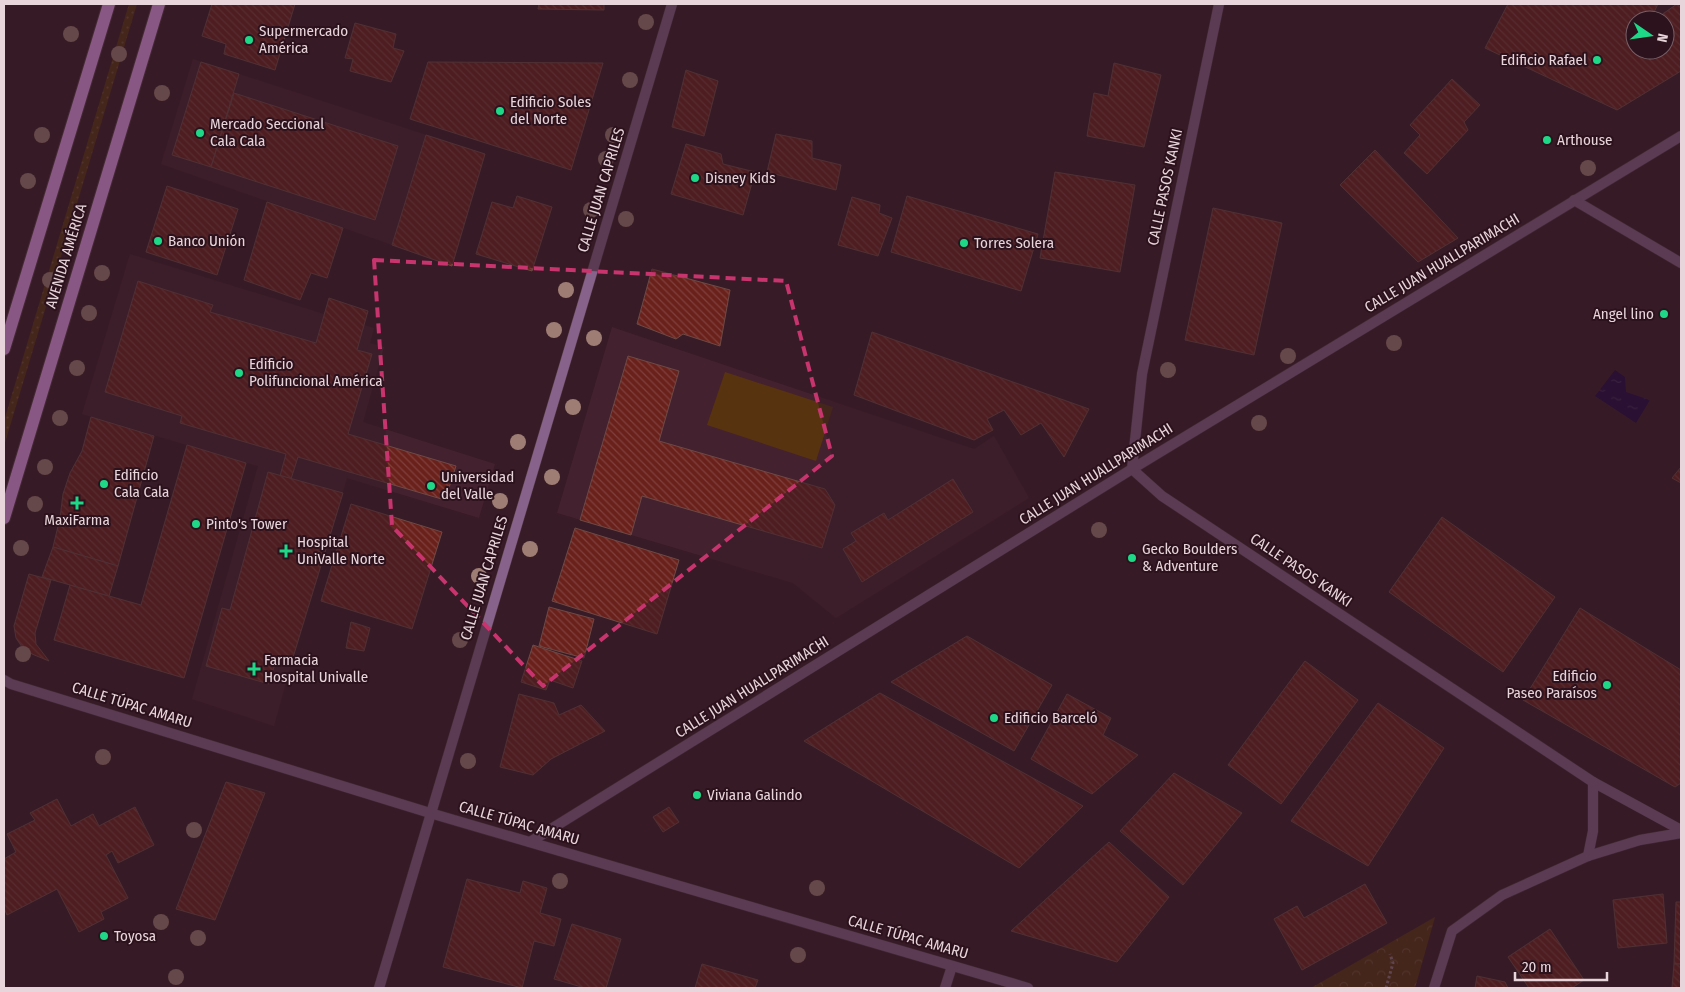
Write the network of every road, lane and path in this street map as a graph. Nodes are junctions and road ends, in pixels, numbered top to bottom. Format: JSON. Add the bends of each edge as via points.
{"nodes":[{"id":1,"x":109,"y":4,"type":"edge"},
{"id":2,"x":159,"y":4,"type":"edge"},
{"id":3,"x":672,"y":4,"type":"edge"},
{"id":4,"x":1220,"y":4,"type":"edge"},
{"id":5,"x":1681,"y":136,"type":"edge"},
{"id":6,"x":1574,"y":200,"type":"junction"},
{"id":7,"x":1681,"y":263,"type":"edge"},
{"id":8,"x":4,"y":349,"type":"edge"},
{"id":9,"x":1132,"y":469,"type":"junction"},
{"id":10,"x":4,"y":518,"type":"edge"},
{"id":11,"x":4,"y":680,"type":"edge"},
{"id":12,"x":1593,"y":782,"type":"junction"},
{"id":13,"x":430,"y":812,"type":"junction"},
{"id":14,"x":1681,"y":831,"type":"edge"},
{"id":15,"x":530,"y":842,"type":"junction"},
{"id":16,"x":1588,"y":856,"type":"junction"},
{"id":17,"x":1390,"y":954,"type":"dead end"},
{"id":18,"x":952,"y":966,"type":"junction"},
{"id":19,"x":379,"y":988,"type":"edge"},
{"id":20,"x":945,"y":988,"type":"edge"},
{"id":21,"x":1028,"y":988,"type":"edge"},
{"id":22,"x":1386,"y":988,"type":"edge"},
{"id":23,"x":1434,"y":988,"type":"edge"}],
"edges":[{"from":1,"to":8,"type":"main road"},
{"from":2,"to":10,"type":"main road","name":"AVENIDA AMÉRICA"},
{"from":3,"to":13,"type":"street","name":"CALLE JUAN CAPRILES"},
{"from":4,"to":9,"type":"street","name":"CALLE PASOS KANKI","via":[[1142,374]]},
{"from":5,"to":6,"type":"street","name":"CALLE JUAN HUALLPARIMACHI"},
{"from":6,"to":7,"type":"street"},
{"from":6,"to":9,"type":"street","name":"CALLE JUAN HUALLPARIMACHI"},
{"from":9,"to":12,"type":"street","name":"CALLE PASOS KANKI","via":[[1162,496]]},
{"from":9,"to":15,"type":"street","name":"CALLE JUAN HUALLPARIMACHI"},
{"from":11,"to":13,"type":"street","name":"CALLE TÚPAC AMARU"},
{"from":12,"to":14,"type":"street","name":"CALLE PASOS KANKI"},
{"from":12,"to":16,"type":"street","via":[[1593,831]]},
{"from":13,"to":15,"type":"street","name":"CALLE TÚPAC AMARU"},
{"from":13,"to":19,"type":"street","name":"CALLE JUAN CAPRILES"},
{"from":14,"to":16,"type":"street"},
{"from":15,"to":18,"type":"street","name":"CALLE TÚPAC AMARU"},
{"from":16,"to":23,"type":"street","via":[[1502,895],[1452,931]]},
{"from":17,"to":22,"type":"path","via":[[1393,964]]},
{"from":18,"to":20,"type":"street"},
{"from":18,"to":21,"type":"street","name":"CALLE TÚPAC AMARU"}]}
